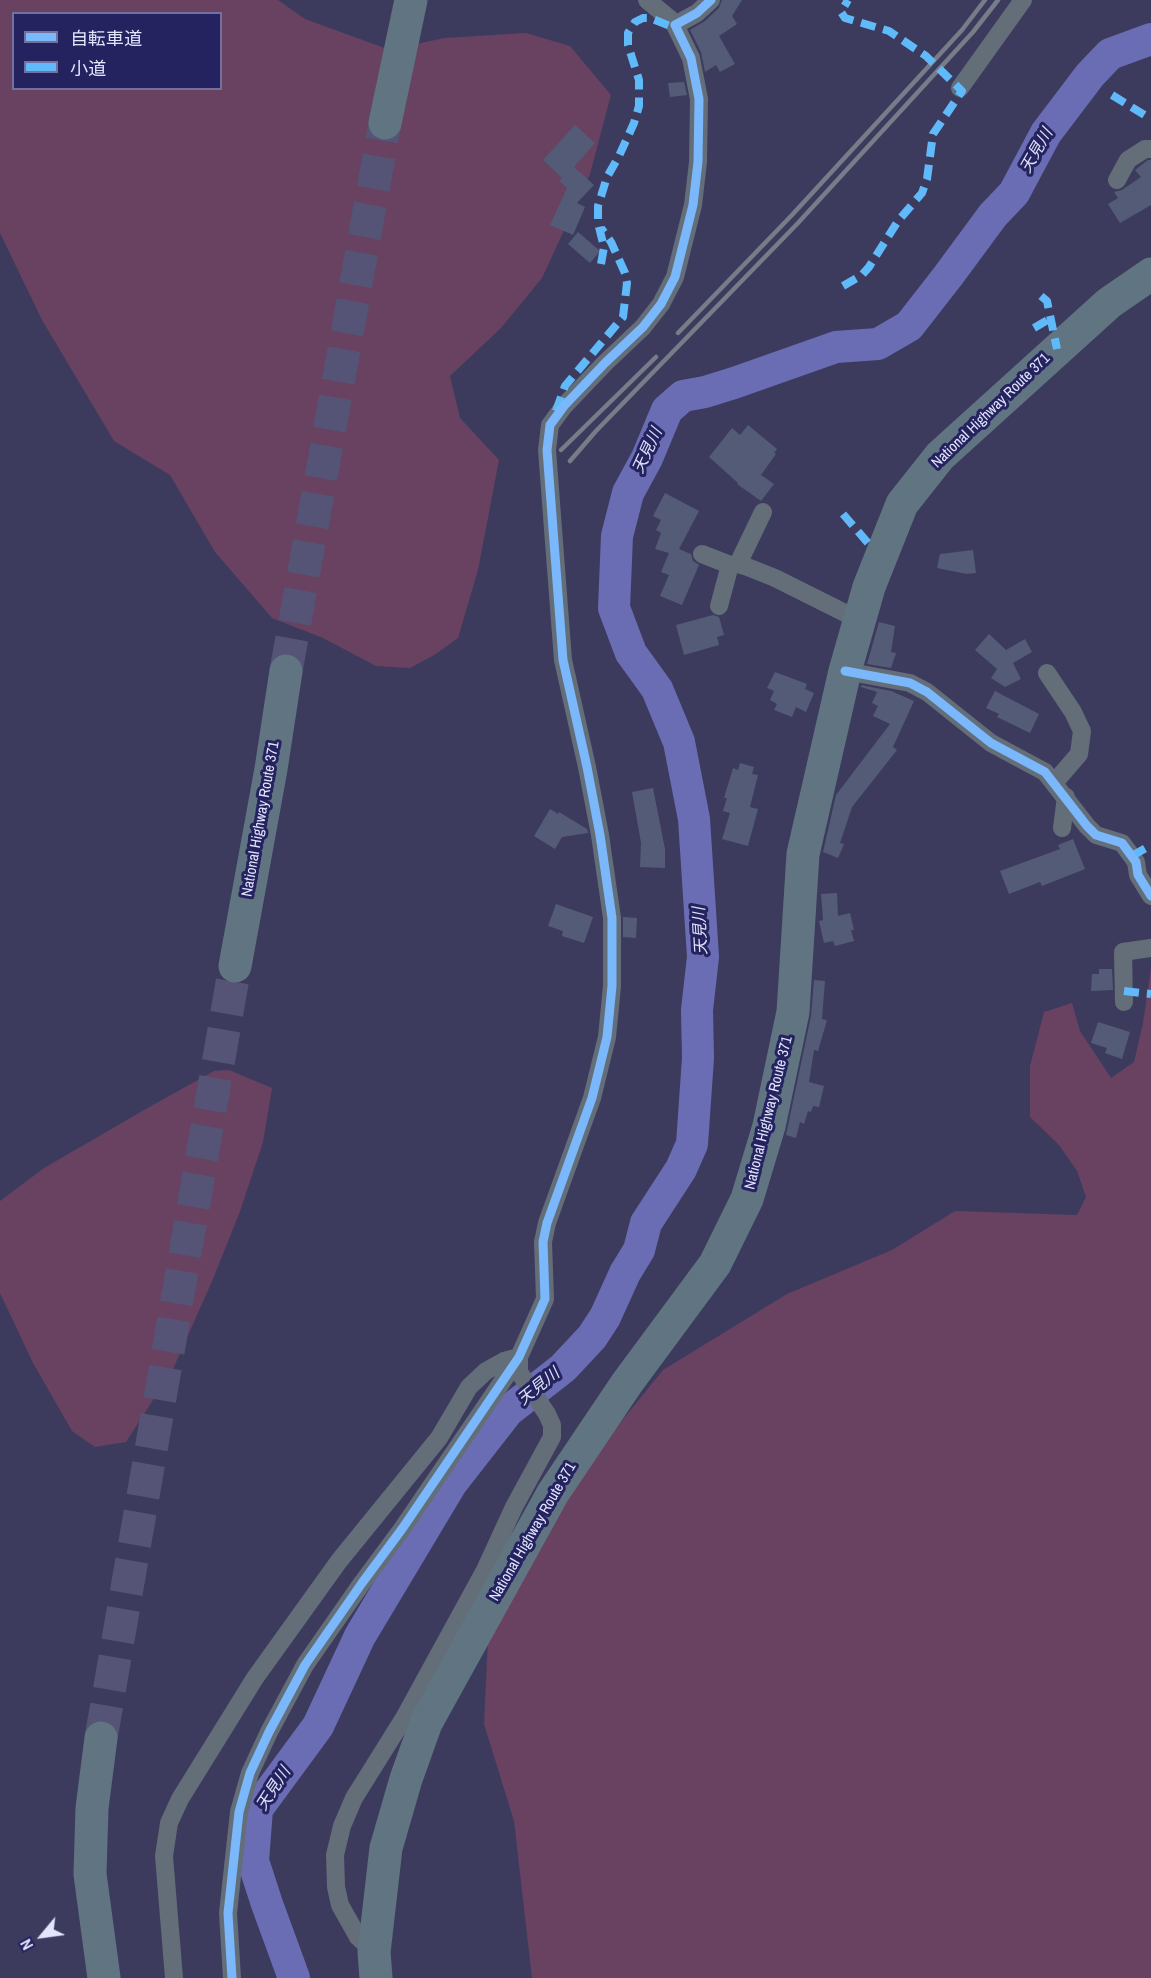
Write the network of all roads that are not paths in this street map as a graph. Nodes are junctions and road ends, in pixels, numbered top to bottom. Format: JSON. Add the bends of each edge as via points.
{"nodes":[{"id":1,"x":411,"y":0,"type":"edge"},
{"id":2,"x":647,"y":0,"type":"edge"},
{"id":3,"x":711,"y":0,"type":"edge"},
{"id":4,"x":1023,"y":0,"type":"edge"},
{"id":5,"x":675,"y":25,"type":"junction"},
{"id":6,"x":960,"y":88,"type":"dead end"},
{"id":7,"x":385,"y":123,"type":"tunnel mouth"},
{"id":8,"x":1151,"y":149,"type":"edge"},
{"id":9,"x":1117,"y":180,"type":"dead end"},
{"id":10,"x":1151,"y":274,"type":"edge"},
{"id":11,"x":763,"y":512,"type":"dead end"},
{"id":12,"x":702,"y":554,"type":"dead end"},
{"id":13,"x":734,"y":564,"type":"junction"},
{"id":14,"x":719,"y":606,"type":"dead end"},
{"id":15,"x":860,"y":620,"type":"junction"},
{"id":16,"x":286,"y":671,"type":"tunnel mouth"},
{"id":17,"x":845,"y":671,"type":"junction"},
{"id":18,"x":1047,"y":673,"type":"dead end"},
{"id":19,"x":1054,"y":783,"type":"junction"},
{"id":20,"x":1066,"y":797,"type":"junction"},
{"id":21,"x":1062,"y":828,"type":"dead end"},
{"id":22,"x":1151,"y":896,"type":"edge"},
{"id":23,"x":1151,"y":948,"type":"edge"},
{"id":24,"x":235,"y":966,"type":"tunnel mouth"},
{"id":25,"x":1124,"y":1002,"type":"dead end"},
{"id":26,"x":519,"y":1364,"type":"junction"},
{"id":27,"x":101,"y":1738,"type":"tunnel mouth"},
{"id":28,"x":375,"y":1965,"type":"edge"},
{"id":29,"x":104,"y":1978,"type":"edge"},
{"id":30,"x":174,"y":1978,"type":"edge"},
{"id":31,"x":232,"y":1978,"type":"edge"}],
"edges":[{"from":1,"to":7,"type":"highway"},
{"from":2,"to":5,"type":"street"},
{"from":3,"to":5,"type":"street"},
{"from":4,"to":6,"type":"street"},
{"from":5,"to":26,"type":"street","via":[[691,58],[699,99],[693,205],[675,277],[643,327],[564,406],[550,425],[547,450],[563,660],[587,767],[612,918],[612,986],[607,1037],[592,1098],[545,1232],[545,1299]]},
{"from":8,"to":9,"type":"street","via":[[1128,160]]},
{"from":10,"to":15,"type":"highway","name":"National Highway Route 371","via":[[1109,303],[940,456],[902,504]]},
{"from":11,"to":13,"type":"street"},
{"from":12,"to":13,"type":"street"},
{"from":13,"to":14,"type":"street"},
{"from":13,"to":15,"type":"street","via":[[776,578]]},
{"from":15,"to":17,"type":"highway","name":"National Highway Route 371"},
{"from":16,"to":24,"type":"highway","name":"National Highway Route 371"},
{"from":17,"to":19,"type":"street","via":[[910,683],[927,692],[992,744],[1045,772]]},
{"from":17,"to":28,"type":"highway","name":"National Highway Route 371","via":[[803,854],[794,1012],[769,1126],[747,1199],[715,1264],[627,1383],[553,1493],[426,1723],[386,1848]]},
{"from":18,"to":19,"type":"street","via":[[1082,731],[1079,754]]},
{"from":19,"to":20,"type":"street"},
{"from":20,"to":21,"type":"street"},
{"from":20,"to":22,"type":"street","via":[[1096,835],[1122,843],[1136,862],[1138,874]]},
{"from":23,"to":25,"type":"street","via":[[1123,952]]},
{"from":26,"to":28,"type":"street","via":[[548,1414],[552,1437],[486,1570],[404,1719],[354,1798],[335,1855],[340,1905]]},
{"from":26,"to":30,"type":"street","via":[[504,1361],[469,1387],[439,1438],[339,1561],[255,1678],[180,1799],[169,1823],[164,1856]]},
{"from":26,"to":31,"type":"street","via":[[305,1665],[269,1732],[250,1773],[239,1812],[228,1913]]},
{"from":27,"to":29,"type":"highway","via":[[92,1808],[90,1874]]}]}
